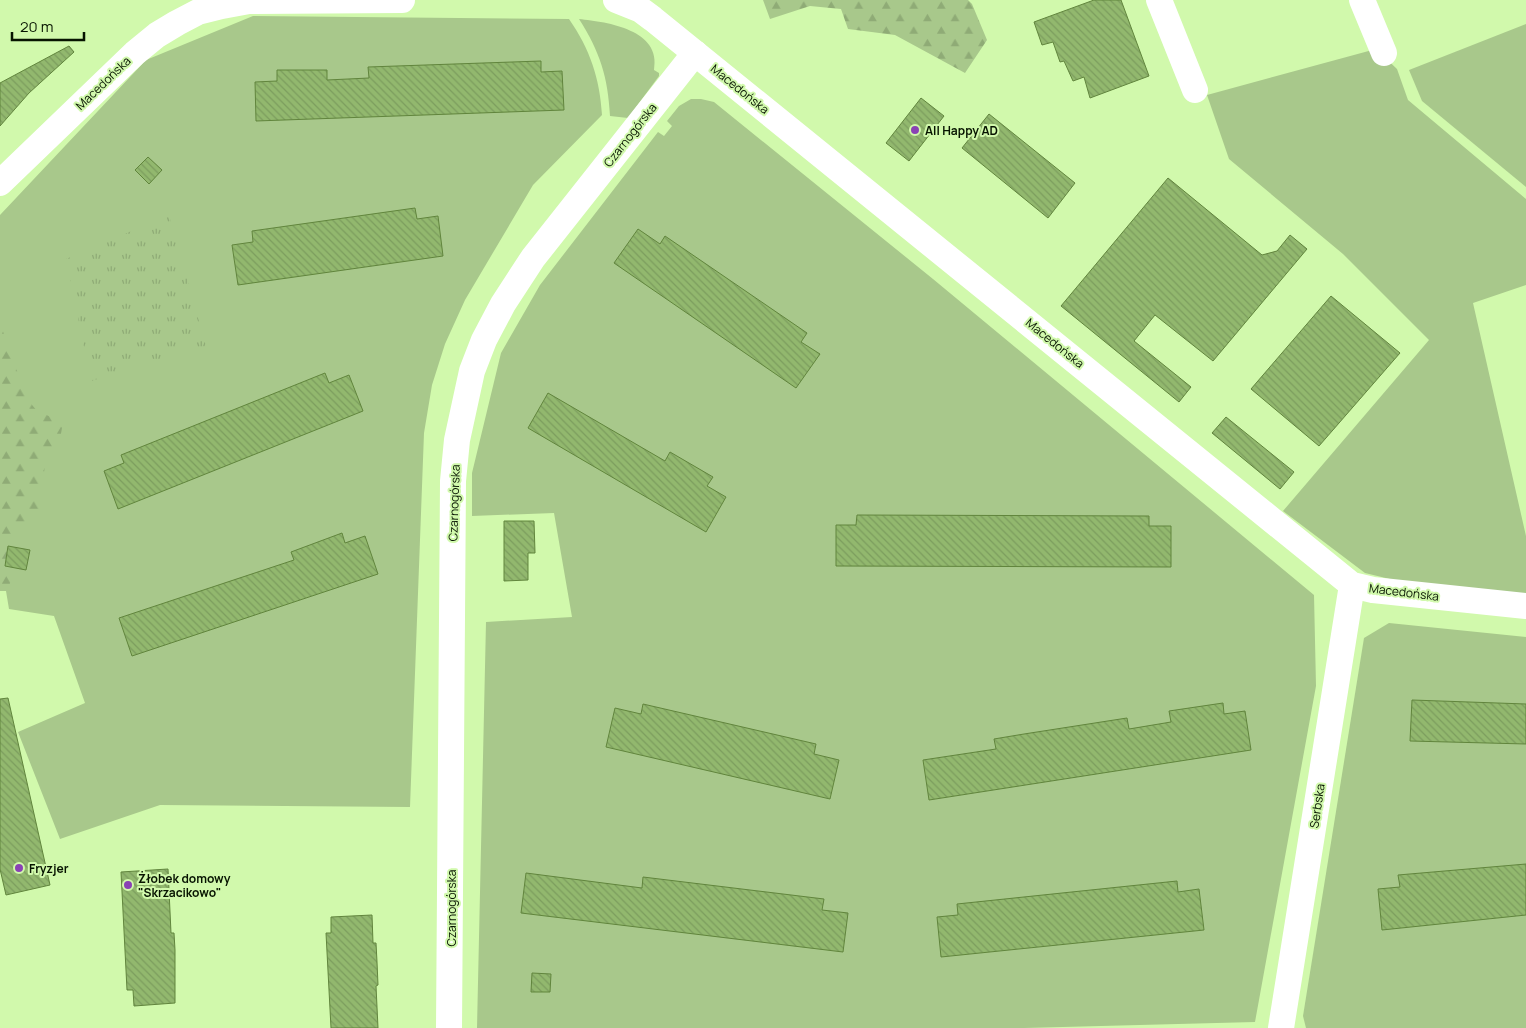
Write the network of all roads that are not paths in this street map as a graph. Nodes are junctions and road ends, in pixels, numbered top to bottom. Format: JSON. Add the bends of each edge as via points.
{"nodes":[{"id":1,"x":402,"y":0,"type":"edge"},
{"id":2,"x":616,"y":0,"type":"edge"},
{"id":3,"x":1159,"y":0,"type":"edge"},
{"id":4,"x":1362,"y":0,"type":"edge"},
{"id":5,"x":695,"y":53,"type":"junction"},
{"id":6,"x":1384,"y":53,"type":"dead end"},
{"id":7,"x":1196,"y":90,"type":"dead end"},
{"id":8,"x":0,"y":183,"type":"edge"},
{"id":9,"x":1352,"y":585,"type":"junction"},
{"id":10,"x":1526,"y":606,"type":"edge"},
{"id":11,"x":449,"y":1028,"type":"edge"},
{"id":12,"x":1280,"y":1028,"type":"edge"}],
"edges":[{"from":1,"to":8,"type":"street","name":"Macedońska","via":[[249,2],[198,12],[156,35],[135,52]]},
{"from":2,"to":5,"type":"street","name":"Macedońska","via":[[640,10]]},
{"from":3,"to":7,"type":"street"},
{"from":4,"to":6,"type":"street"},
{"from":5,"to":9,"type":"street","name":"Macedońska"},
{"from":5,"to":11,"type":"street","name":"Czarnogórska","via":[[514,284],[484,340],[464,402],[453,481]]},
{"from":9,"to":10,"type":"street","name":"Macedońska"},
{"from":9,"to":12,"type":"street","name":"Serbska"}]}
